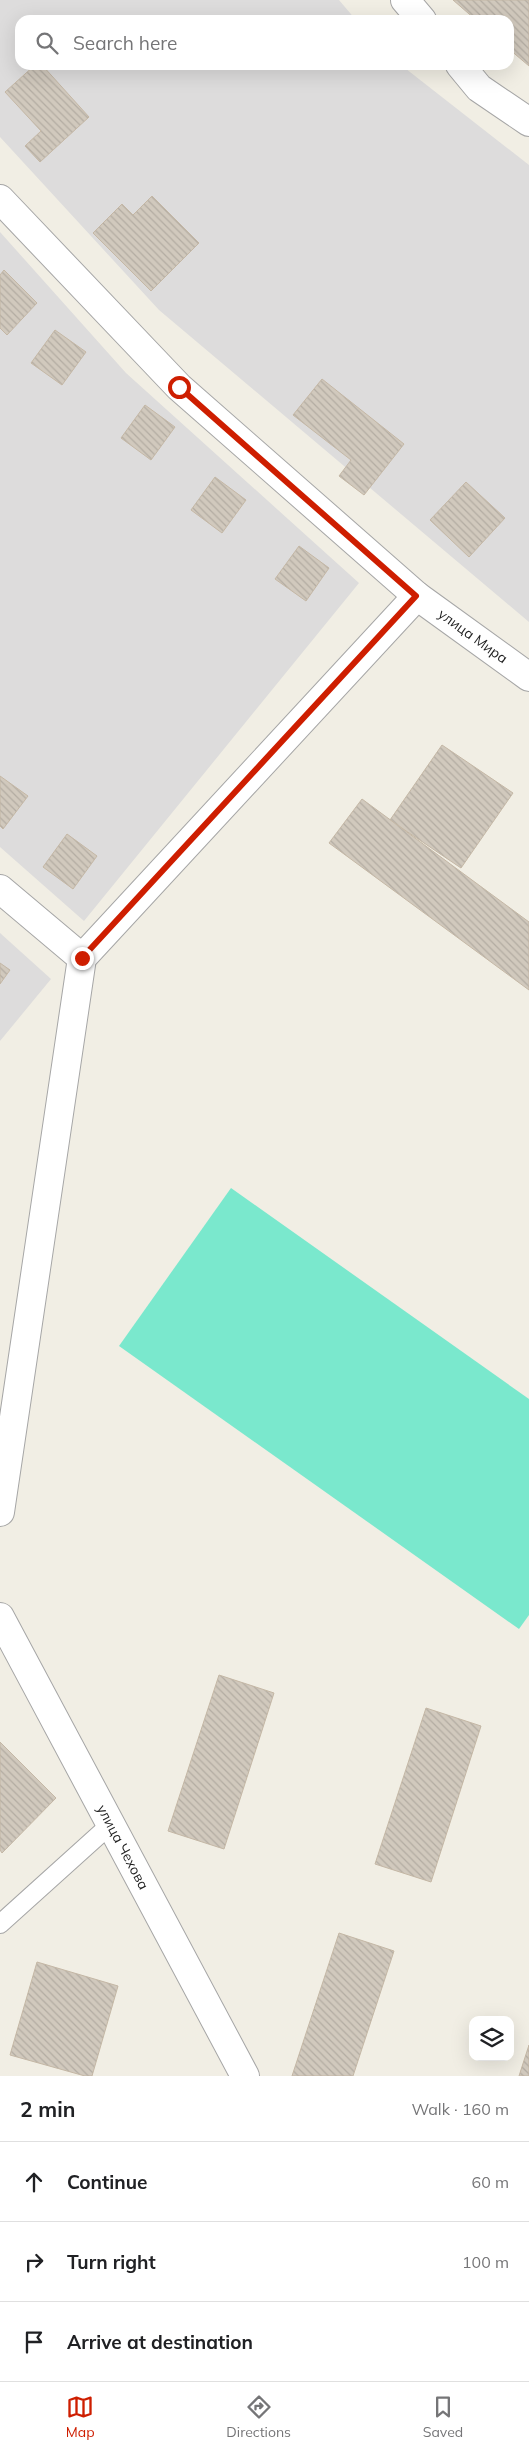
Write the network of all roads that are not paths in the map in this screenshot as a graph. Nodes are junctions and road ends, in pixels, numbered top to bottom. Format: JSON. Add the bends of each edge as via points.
{"nodes":[{"id":1,"x":405,"y":0,"type":"edge"},
{"id":2,"x":418,"y":15,"type":"edge"},
{"id":3,"x":464,"y":70,"type":"edge"},
{"id":4,"x":529,"y":122,"type":"edge"},
{"id":5,"x":0,"y":199,"type":"edge"},
{"id":6,"x":416,"y":596,"type":"junction"},
{"id":7,"x":529,"y":677,"type":"edge"},
{"id":8,"x":0,"y":889,"type":"edge"},
{"id":9,"x":82,"y":958,"type":"junction"},
{"id":10,"x":0,"y":1512,"type":"edge"},
{"id":11,"x":0,"y":1617,"type":"edge"},
{"id":12,"x":111,"y":1824,"type":"junction"},
{"id":13,"x":0,"y":1924,"type":"edge"},
{"id":14,"x":246,"y":2076,"type":"edge"}],
"edges":[{"from":1,"to":2,"type":"street"},
{"from":3,"to":4,"type":"street","via":[[479,88]]},
{"from":5,"to":6,"type":"street","name":"улица Мира","via":[[179,387]]},
{"from":6,"to":7,"type":"street","name":"улица Мира"},
{"from":6,"to":9,"type":"street"},
{"from":8,"to":9,"type":"street"},
{"from":9,"to":10,"type":"street"},
{"from":11,"to":12,"type":"street","name":"улица Чехова"},
{"from":12,"to":13,"type":"lane"},
{"from":12,"to":14,"type":"street","name":"улица Чехова"}]}
